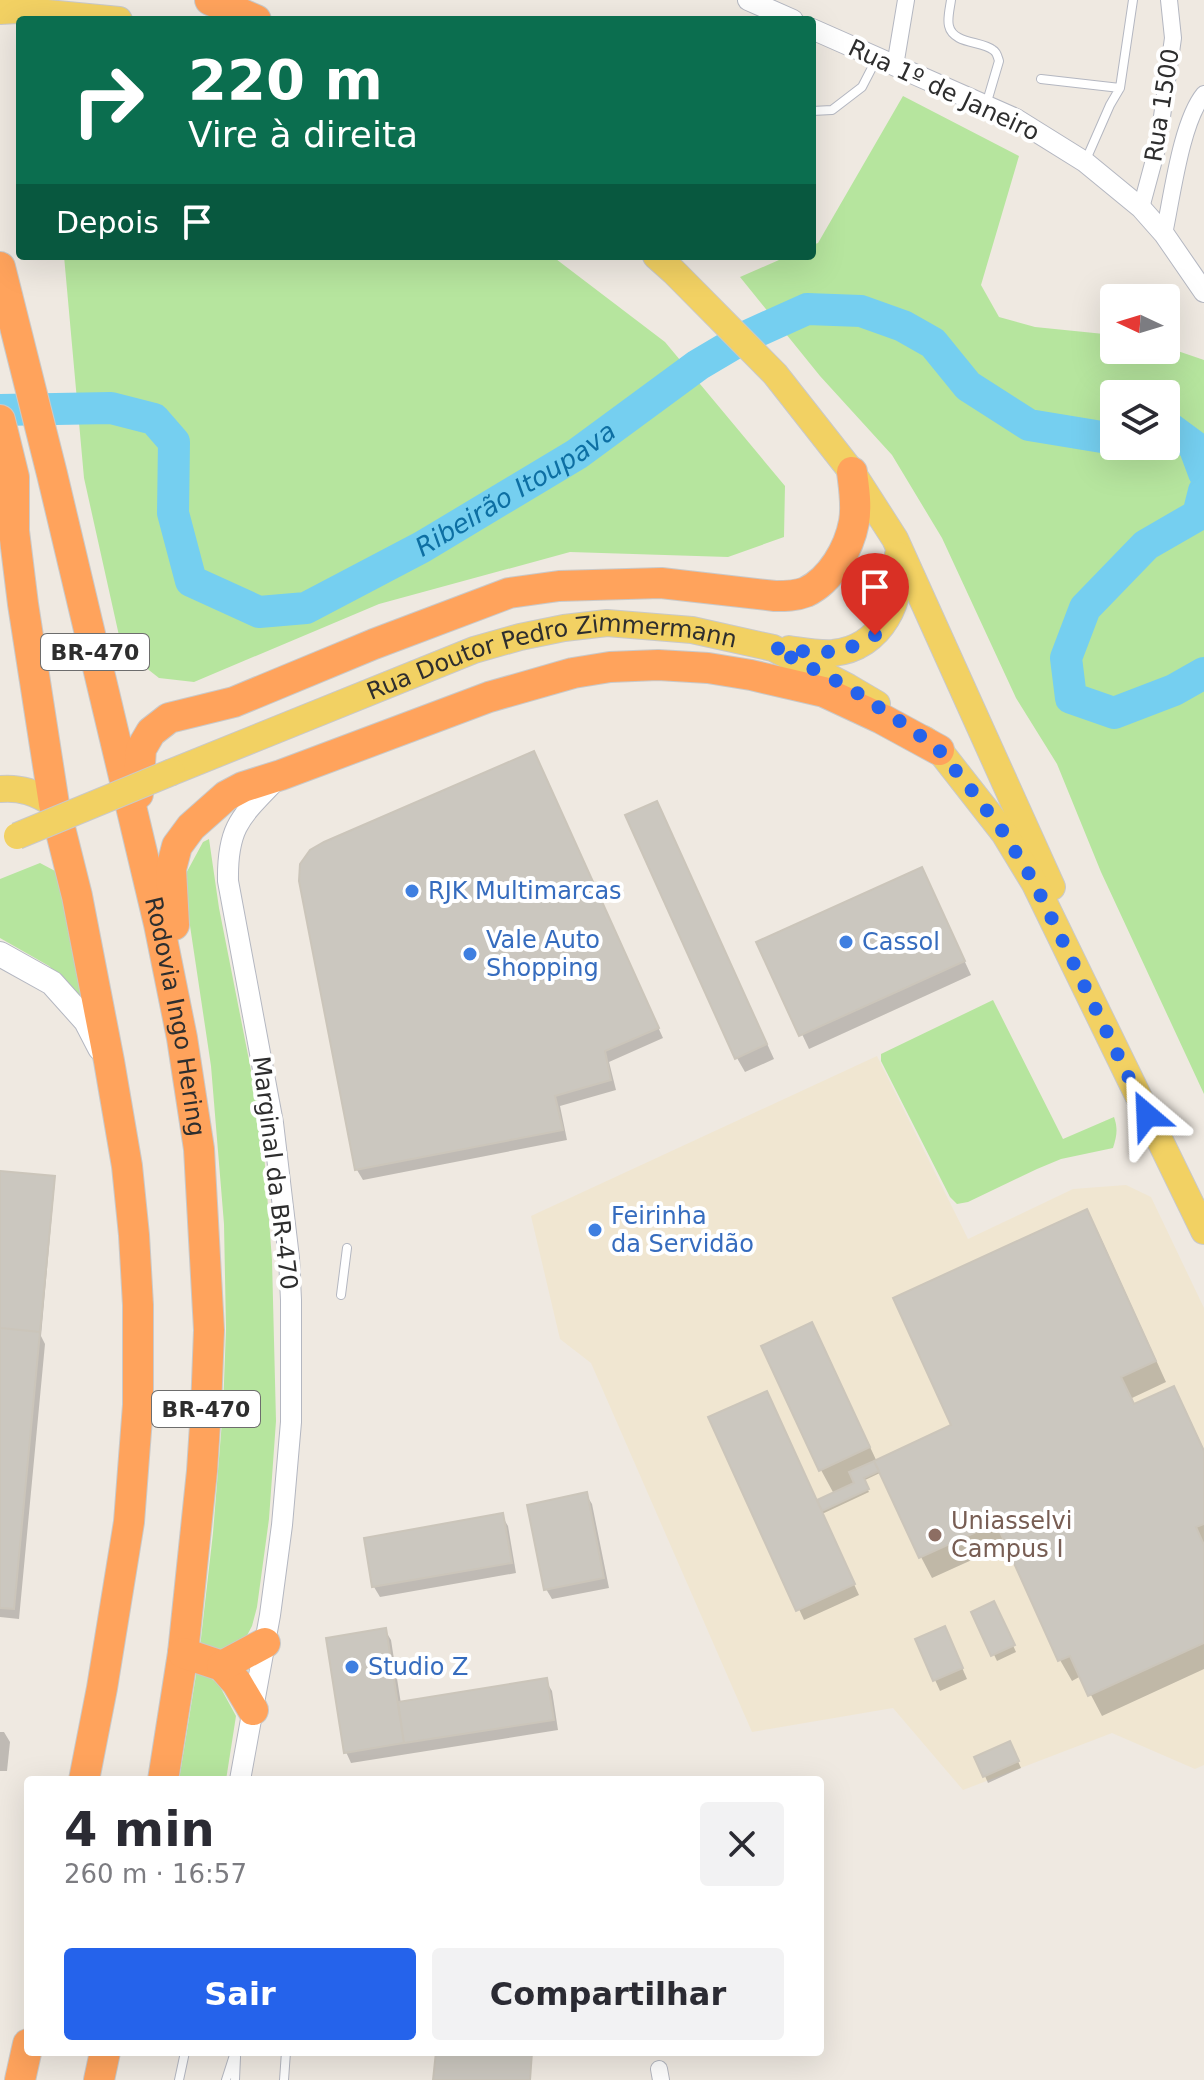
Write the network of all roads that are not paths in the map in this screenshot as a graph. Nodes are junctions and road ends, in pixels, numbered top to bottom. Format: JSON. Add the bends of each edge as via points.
{"nodes":[{"id":1,"x":210,"y":0,"type":"edge"},
{"id":2,"x":748,"y":0,"type":"edge"},
{"id":3,"x":906,"y":0,"type":"edge"},
{"id":4,"x":951,"y":0,"type":"edge"},
{"id":5,"x":1133,"y":0,"type":"edge"},
{"id":6,"x":1169,"y":0,"type":"edge"},
{"id":7,"x":0,"y":11,"type":"edge"},
{"id":8,"x":82,"y":16,"type":"edge"},
{"id":9,"x":247,"y":16,"type":"edge"},
{"id":10,"x":784,"y":16,"type":"edge"},
{"id":11,"x":816,"y":31,"type":"edge"},
{"id":12,"x":886,"y":62,"type":"junction"},
{"id":13,"x":1041,"y":79,"type":"dead end"},
{"id":14,"x":1120,"y":88,"type":"junction"},
{"id":15,"x":1204,"y":94,"type":"edge"},
{"id":16,"x":986,"y":106,"type":"junction"},
{"id":17,"x":816,"y":111,"type":"edge"},
{"id":18,"x":1085,"y":162,"type":"junction"},
{"id":19,"x":1141,"y":208,"type":"junction"},
{"id":20,"x":1164,"y":234,"type":"junction"},
{"id":21,"x":665,"y":264,"type":"edge"},
{"id":22,"x":0,"y":267,"type":"edge"},
{"id":23,"x":1204,"y":292,"type":"edge"},
{"id":24,"x":0,"y":420,"type":"edge"},
{"id":25,"x":852,"y":472,"type":"junction"},
{"id":26,"x":895,"y":539,"type":"junction"},
{"id":27,"x":773,"y":648,"type":"junction"},
{"id":28,"x":939,"y":750,"type":"junction"},
{"id":29,"x":281,"y":775,"type":"junction"},
{"id":30,"x":0,"y":789,"type":"edge"},
{"id":31,"x":54,"y":804,"type":"junction"},
{"id":32,"x":137,"y":832,"type":"junction"},
{"id":33,"x":9,"y":839,"type":"edge"},
{"id":34,"x":0,"y":954,"type":"edge"},
{"id":35,"x":1098,"y":1015,"type":"junction"},
{"id":36,"x":182,"y":1038,"type":"junction"},
{"id":37,"x":109,"y":1061,"type":"junction"},
{"id":38,"x":1204,"y":1231,"type":"edge"},
{"id":39,"x":347,"y":1248,"type":"dead end"},
{"id":40,"x":341,"y":1295,"type":"dead end"},
{"id":41,"x":265,"y":1643,"type":"junction"},
{"id":42,"x":183,"y":1653,"type":"junction"},
{"id":43,"x":222,"y":1666,"type":"junction"},
{"id":44,"x":253,"y":1710,"type":"junction"},
{"id":45,"x":85,"y":1776,"type":"edge"},
{"id":46,"x":164,"y":1776,"type":"edge"},
{"id":47,"x":241,"y":1776,"type":"edge"},
{"id":48,"x":25,"y":2056,"type":"edge"},
{"id":49,"x":104,"y":2056,"type":"edge"},
{"id":50,"x":184,"y":2056,"type":"edge"},
{"id":51,"x":235,"y":2056,"type":"edge"},
{"id":52,"x":236,"y":2056,"type":"edge"},
{"id":53,"x":286,"y":2056,"type":"edge"},
{"id":54,"x":20,"y":2080,"type":"edge"},
{"id":55,"x":99,"y":2080,"type":"edge"},
{"id":56,"x":179,"y":2080,"type":"edge"},
{"id":57,"x":226,"y":2080,"type":"edge"},
{"id":58,"x":235,"y":2080,"type":"edge"},
{"id":59,"x":284,"y":2080,"type":"edge"}],
"edges":[{"from":1,"to":9,"type":"highway"},
{"from":2,"to":10,"type":"street"},
{"from":3,"to":12,"type":"street"},
{"from":4,"to":16,"type":"lane","via":[[952,33],[994,50],[999,61]]},
{"from":5,"to":14,"type":"lane"},
{"from":6,"to":19,"type":"street","name":"Rua 1500","via":[[1173,38],[1161,130]]},
{"from":7,"to":8,"type":"main road"},
{"from":11,"to":12,"type":"street","name":"Rua 1º de Janeiro"},
{"from":12,"to":16,"type":"street","name":"Rua 1º de Janeiro"},
{"from":12,"to":17,"type":"lane","via":[[832,110]]},
{"from":13,"to":14,"type":"lane"},
{"from":14,"to":18,"type":"lane"},
{"from":15,"to":20,"type":"street","via":[[1186,130]]},
{"from":16,"to":18,"type":"street","name":"Rua 1º de Janeiro"},
{"from":18,"to":19,"type":"street","name":"Rua 1º de Janeiro"},
{"from":19,"to":20,"type":"street","name":"Rua 1º de Janeiro"},
{"from":20,"to":23,"type":"street","name":"Rua 1º de Janeiro"},
{"from":21,"to":25,"type":"main road","name":"Rua Doutor Pedro Zimmermann","via":[[775,374]]},
{"from":22,"to":32,"type":"highway","name":"Rodovia Ingo Hering","number":"BR-470"},
{"from":24,"to":31,"type":"highway","via":[[14,477],[14,531]]},
{"from":25,"to":26,"type":"main road","name":"Rua Doutor Pedro Zimmermann"},
{"from":25,"to":32,"type":"highway","via":[[855,509],[848,544],[821,582],[805,592],[775,596],[661,583],[509,593],[234,702],[169,718],[141,749]]},
{"from":26,"to":27,"type":"main road","via":[[899,585],[894,606],[875,635],[833,653]]},
{"from":26,"to":35,"type":"main road","name":"Rua Doutor Pedro Zimmermann","via":[[1048,875]]},
{"from":27,"to":28,"type":"main road","name":"Rua Doutor Pedro Zimmermann","via":[[879,706]]},
{"from":27,"to":33,"type":"main road","name":"Rua Doutor Pedro Zimmermann","bridge":true,"via":[[692,630],[607,623],[520,637],[445,661]]},
{"from":28,"to":29,"type":"highway","via":[[824,692],[708,668],[658,665],[610,667],[533,683]]},
{"from":28,"to":35,"type":"main road","name":"Rua Doutor Pedro Zimmermann","via":[[1012,845]]},
{"from":29,"to":36,"type":"highway","via":[[226,796],[177,846],[171,869]]},
{"from":29,"to":41,"type":"street","name":"Marginal da BR-470","via":[[243,815],[227,856],[273,1123],[289,1258],[291,1422]]},
{"from":30,"to":31,"type":"main road","via":[[39,794]]},
{"from":31,"to":37,"type":"highway"},
{"from":32,"to":36,"type":"highway","name":"Rodovia Ingo Hering","number":"BR-470"},
{"from":34,"to":37,"type":"main road","via":[[52,983],[86,1021]]},
{"from":35,"to":38,"type":"main road","name":"Rua Doutor Pedro Zimmermann"},
{"from":36,"to":42,"type":"highway","name":"Rodovia Ingo Hering","number":"BR-470","via":[[199,1149],[209,1330],[202,1471]]},
{"from":37,"to":45,"type":"highway","via":[[134,1235],[138,1405],[129,1522]]},
{"from":39,"to":40,"type":"lane"},
{"from":41,"to":43,"type":"highway"},
{"from":41,"to":44,"type":"street","name":"Marginal da BR-470"},
{"from":42,"to":43,"type":"highway"},
{"from":42,"to":46,"type":"highway","name":"Rodovia Ingo Hering","number":"BR-470"},
{"from":43,"to":44,"type":"highway"},
{"from":44,"to":47,"type":"street","name":"Marginal da BR-470"},
{"from":48,"to":54,"type":"highway"},
{"from":49,"to":55,"type":"highway"},
{"from":50,"to":56,"type":"lane"},
{"from":51,"to":57,"type":"lane"},
{"from":52,"to":58,"type":"lane"},
{"from":53,"to":59,"type":"lane"}]}
